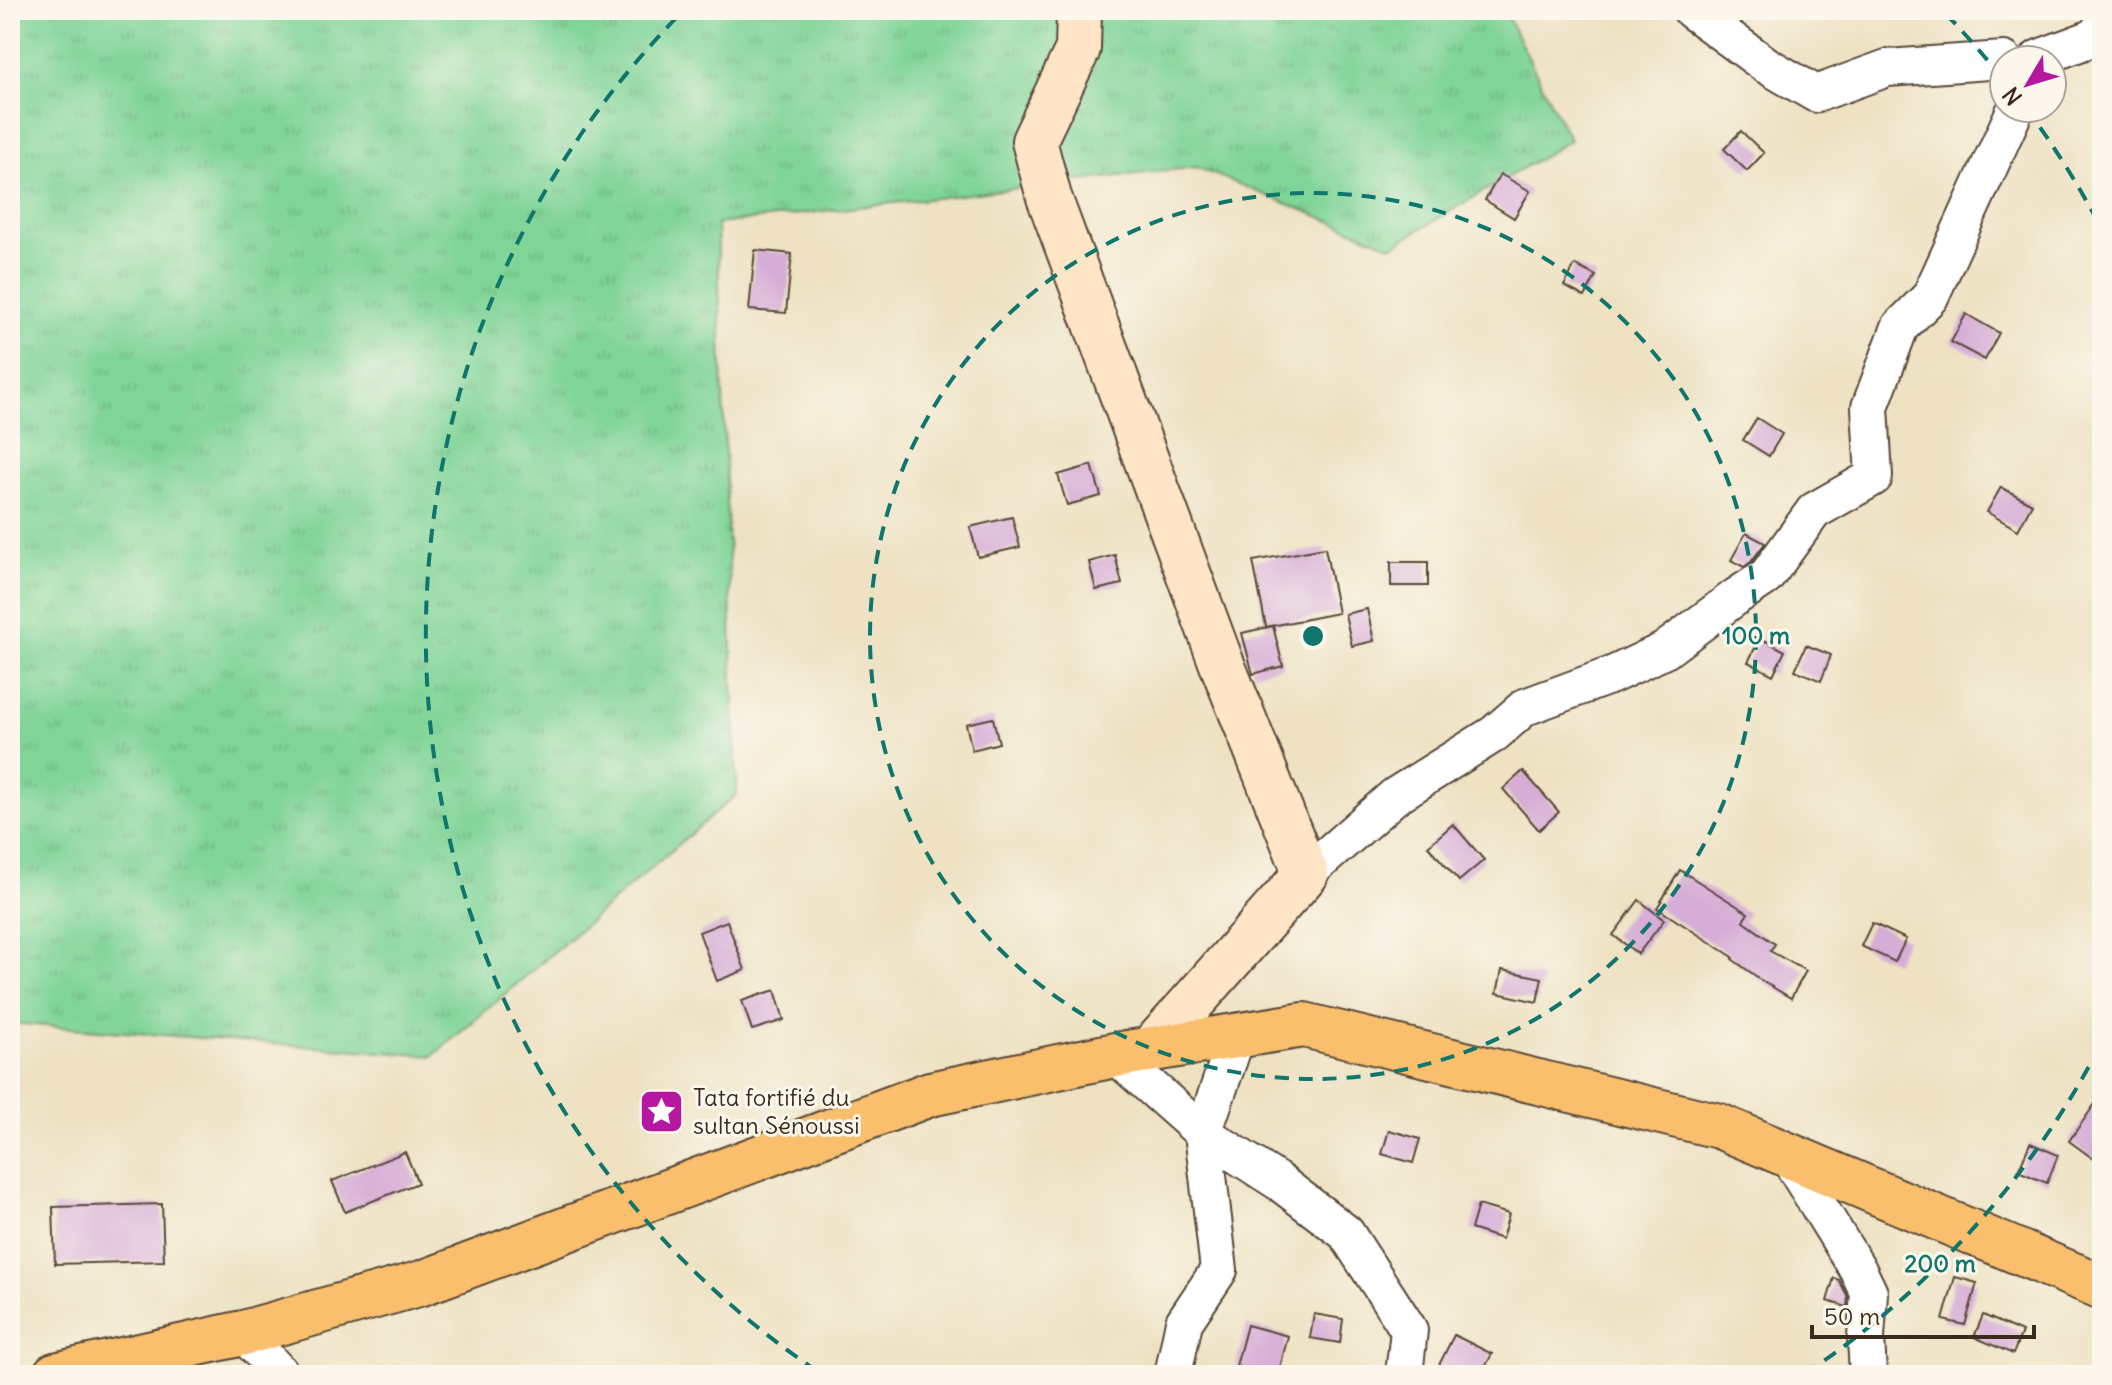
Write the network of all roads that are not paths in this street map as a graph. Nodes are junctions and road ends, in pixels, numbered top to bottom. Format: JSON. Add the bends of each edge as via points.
{"nodes":[{"id":1,"x":1079,"y":10,"type":"edge"},
{"id":2,"x":1691,"y":10,"type":"edge"},
{"id":3,"x":2102,"y":26,"type":"edge"},
{"id":4,"x":2068,"y":46,"type":"edge"},
{"id":5,"x":1988,"y":62,"type":"edge"},
{"id":6,"x":2009,"y":124,"type":"edge"},
{"id":7,"x":1306,"y":874,"type":"junction"},
{"id":8,"x":1237,"y":1036,"type":"junction"},
{"id":9,"x":1133,"y":1052,"type":"junction"},
{"id":10,"x":1203,"y":1133,"type":"junction"},
{"id":11,"x":1787,"y":1155,"type":"junction"},
{"id":12,"x":2102,"y":1287,"type":"edge"},
{"id":13,"x":243,"y":1333,"type":"junction"},
{"id":14,"x":55,"y":1375,"type":"edge"},
{"id":15,"x":282,"y":1375,"type":"edge"},
{"id":16,"x":1173,"y":1375,"type":"edge"},
{"id":17,"x":1404,"y":1375,"type":"edge"},
{"id":18,"x":1868,"y":1375,"type":"edge"}],
"edges":[{"from":1,"to":7,"type":"street","via":[[1078,49],[1034,141],[1045,183],[1220,659]]},
{"from":2,"to":5,"type":"street","via":[[1816,94],[1887,68]]},
{"from":3,"to":4,"type":"street","via":[[2095,37]]},
{"from":6,"to":7,"type":"street","via":[[1930,297],[1900,327],[1895,340],[1870,407],[1874,477],[1814,511],[1766,577],[1665,650],[1525,707],[1494,734],[1395,796]]},
{"from":7,"to":9,"type":"street"},
{"from":8,"to":9,"type":"main road"},
{"from":8,"to":10,"type":"street"},
{"from":8,"to":11,"type":"main road","via":[[1304,1025],[1719,1126]]},
{"from":9,"to":10,"type":"street"},
{"from":9,"to":13,"type":"main road","via":[[930,1094],[422,1283]]},
{"from":10,"to":16,"type":"street","via":[[1219,1270],[1184,1322]]},
{"from":10,"to":17,"type":"street","via":[[1346,1233],[1409,1330]]},
{"from":11,"to":12,"type":"main road"},
{"from":11,"to":18,"type":"street","via":[[1869,1293]]},
{"from":13,"to":14,"type":"main road"},
{"from":13,"to":15,"type":"street"}]}
